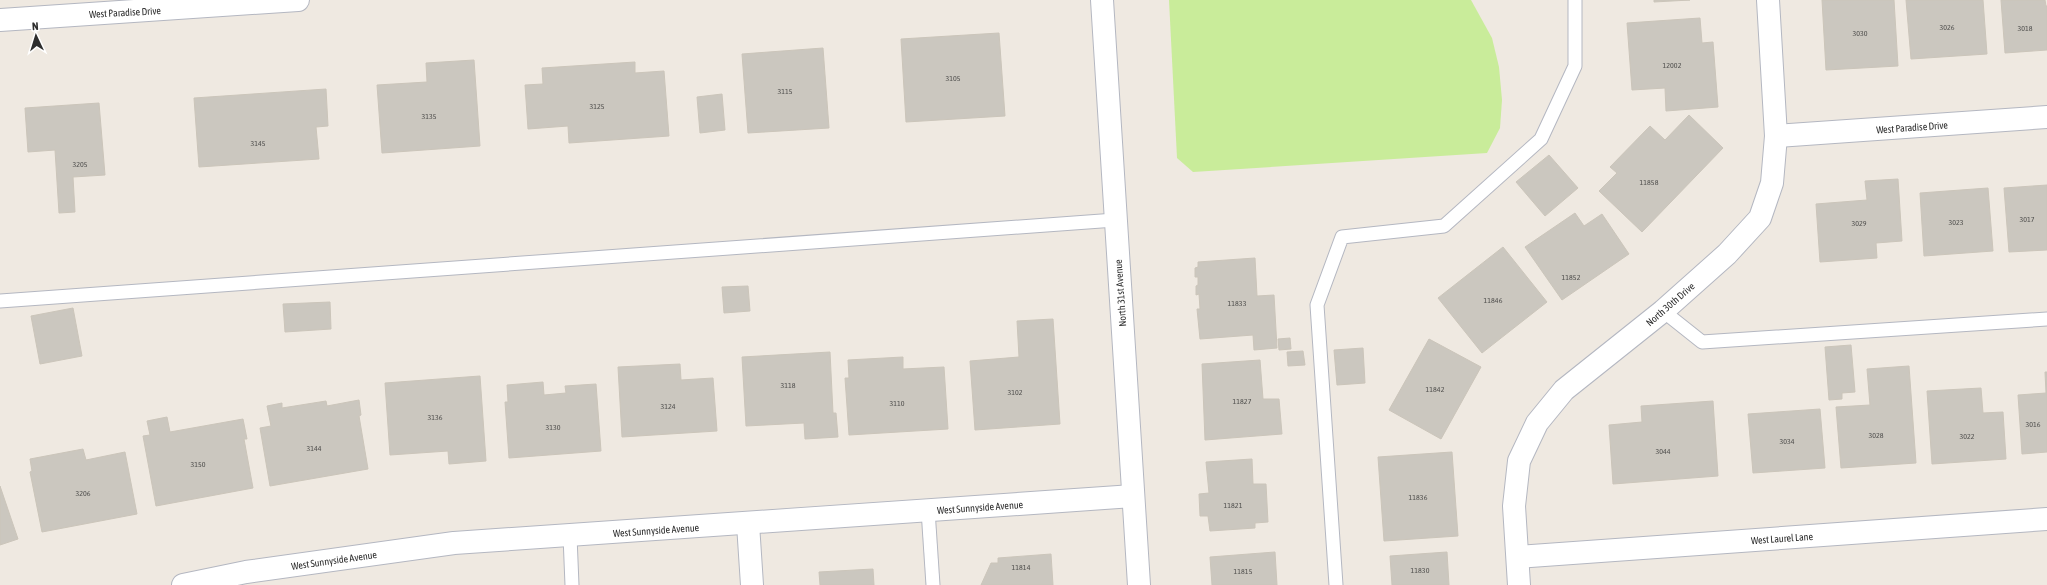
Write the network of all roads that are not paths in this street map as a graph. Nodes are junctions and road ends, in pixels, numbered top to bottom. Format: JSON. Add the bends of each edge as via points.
{"nodes":[{"id":1,"x":298,"y":0,"type":"edge"},
{"id":2,"x":1102,"y":0,"type":"edge"},
{"id":3,"x":1575,"y":0,"type":"edge"},
{"id":4,"x":1768,"y":0,"type":"edge"},
{"id":5,"x":140,"y":6,"type":"edge"},
{"id":6,"x":0,"y":20,"type":"edge"},
{"id":7,"x":2047,"y":117,"type":"edge"},
{"id":8,"x":1776,"y":136,"type":"junction"},
{"id":9,"x":1115,"y":220,"type":"junction"},
{"id":10,"x":0,"y":301,"type":"edge"},
{"id":11,"x":1663,"y":311,"type":"junction"},
{"id":12,"x":2047,"y":319,"type":"edge"},
{"id":13,"x":1133,"y":496,"type":"junction"},
{"id":14,"x":928,"y":510,"type":"junction"},
{"id":15,"x":2047,"y":519,"type":"edge"},
{"id":16,"x":748,"y":524,"type":"junction"},
{"id":17,"x":570,"y":536,"type":"junction"},
{"id":18,"x":1518,"y":557,"type":"junction"},
{"id":19,"x":183,"y":585,"type":"edge"},
{"id":20,"x":572,"y":585,"type":"edge"},
{"id":21,"x":752,"y":585,"type":"edge"},
{"id":22,"x":933,"y":585,"type":"edge"},
{"id":23,"x":1139,"y":585,"type":"edge"},
{"id":24,"x":1336,"y":585,"type":"edge"},
{"id":25,"x":1519,"y":585,"type":"edge"}],
"edges":[{"from":1,"to":5,"type":"street","name":"West Paradise Drive"},
{"from":2,"to":9,"type":"street","name":"North 31st Avenue"},
{"from":3,"to":24,"type":"lane","via":[[1575,66],[1541,139],[1444,226],[1342,238],[1316,305]]},
{"from":4,"to":8,"type":"street","name":"North 30th Drive"},
{"from":5,"to":6,"type":"street","name":"West Paradise Drive"},
{"from":7,"to":8,"type":"street","name":"West Paradise Drive"},
{"from":8,"to":11,"type":"street","name":"North 30th Drive","via":[[1772,183],[1760,218],[1727,254]]},
{"from":9,"to":10,"type":"lane"},
{"from":9,"to":13,"type":"street","name":"North 31st Avenue"},
{"from":11,"to":12,"type":"lane","via":[[1702,342]]},
{"from":11,"to":18,"type":"street","name":"North 30th Drive","via":[[1564,390],[1537,423],[1519,461],[1514,506]]},
{"from":13,"to":14,"type":"street","name":"West Sunnyside Avenue"},
{"from":13,"to":23,"type":"street","name":"North 31st Avenue"},
{"from":14,"to":16,"type":"street","name":"West Sunnyside Avenue"},
{"from":14,"to":22,"type":"lane"},
{"from":15,"to":18,"type":"street","name":"West Laurel Lane"},
{"from":16,"to":17,"type":"street","name":"West Sunnyside Avenue"},
{"from":16,"to":21,"type":"street"},
{"from":17,"to":19,"type":"street","name":"West Sunnyside Avenue","via":[[454,543],[246,572]]},
{"from":17,"to":20,"type":"lane"},
{"from":18,"to":25,"type":"street","name":"North 30th Drive"}]}
